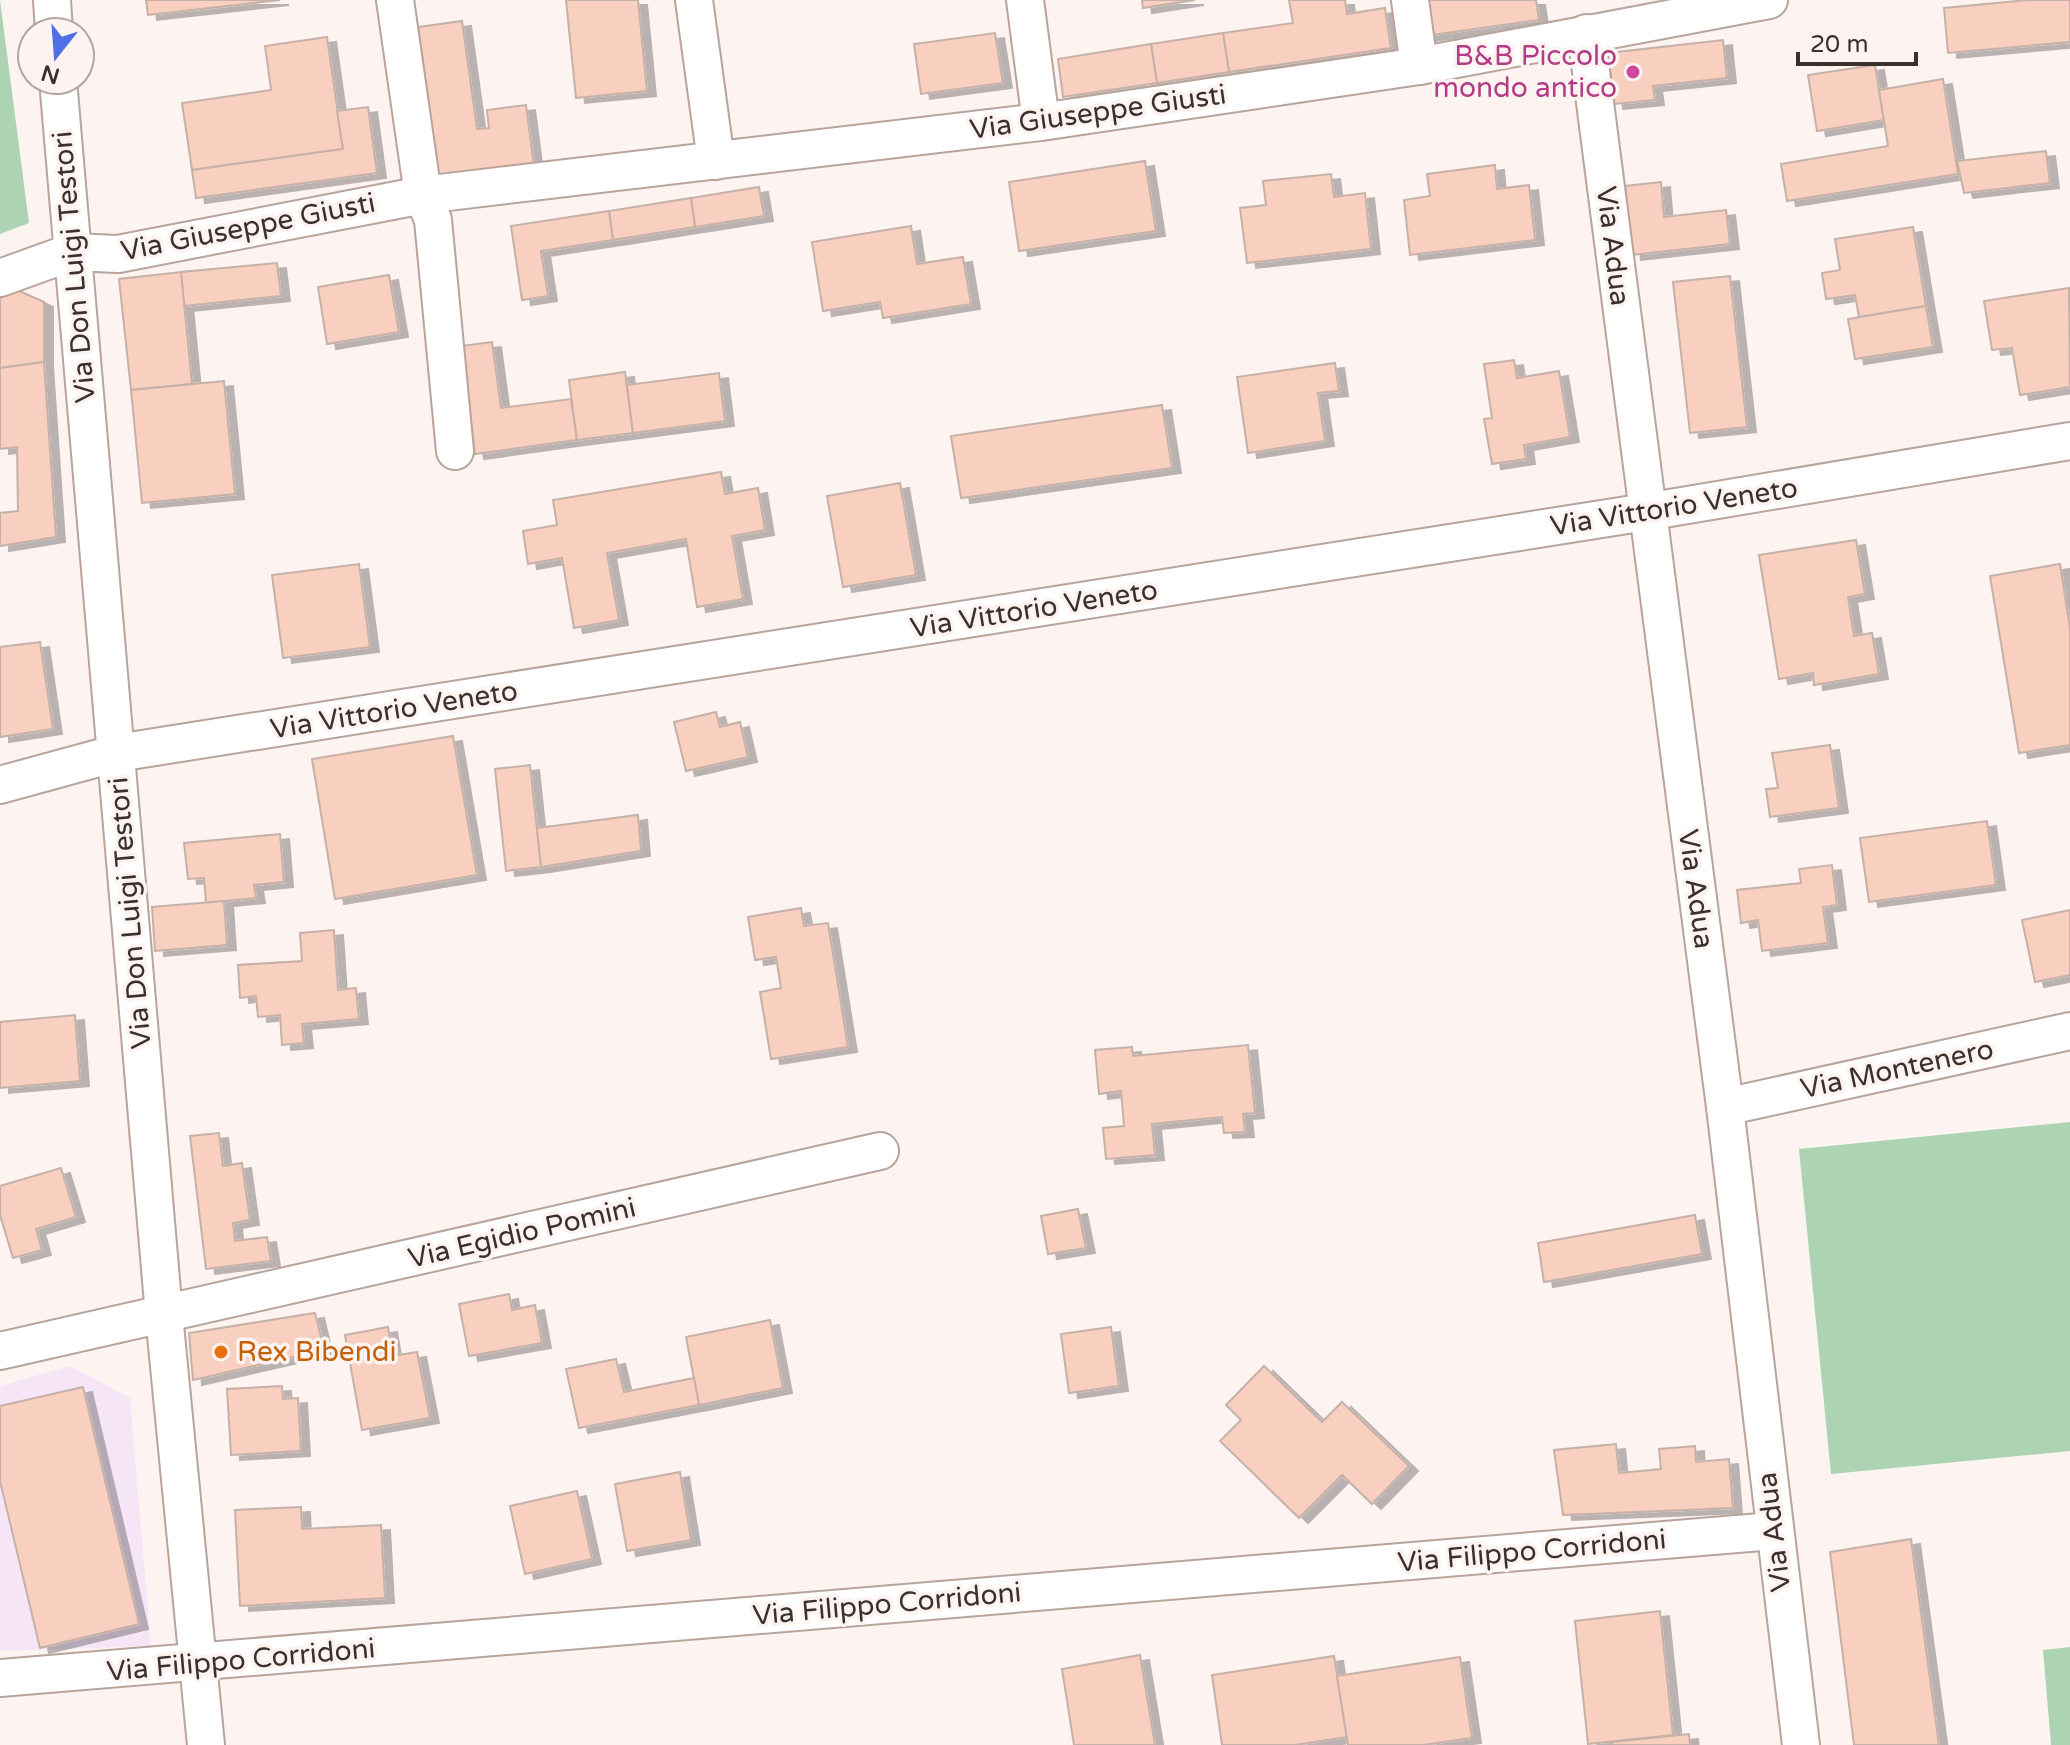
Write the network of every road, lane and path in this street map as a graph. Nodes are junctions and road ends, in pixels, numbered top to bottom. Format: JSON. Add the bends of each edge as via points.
{"nodes":[{"id":1,"x":395,"y":0,"type":"edge"},
{"id":2,"x":694,"y":0,"type":"edge"},
{"id":3,"x":1025,"y":0,"type":"edge"},
{"id":4,"x":1410,"y":0,"type":"edge"},
{"id":5,"x":1769,"y":0,"type":"edge"},
{"id":6,"x":1586,"y":33,"type":"junction"},
{"id":7,"x":1419,"y":66,"type":"junction"},
{"id":8,"x":59,"y":96,"type":"edge"},
{"id":9,"x":1041,"y":122,"type":"junction"},
{"id":10,"x":716,"y":161,"type":"junction"},
{"id":11,"x":423,"y":195,"type":"junction"},
{"id":12,"x":72,"y":252,"type":"junction"},
{"id":13,"x":0,"y":278,"type":"edge"},
{"id":14,"x":2070,"y":441,"type":"edge"},
{"id":15,"x":455,"y":451,"type":"dead end"},
{"id":16,"x":1646,"y":512,"type":"junction"},
{"id":17,"x":117,"y":753,"type":"junction"},
{"id":18,"x":0,"y":785,"type":"edge"},
{"id":19,"x":2070,"y":1031,"type":"edge"},
{"id":20,"x":1725,"y":1107,"type":"junction"},
{"id":21,"x":880,"y":1151,"type":"dead end"},
{"id":22,"x":164,"y":1315,"type":"junction"},
{"id":23,"x":0,"y":1351,"type":"edge"},
{"id":24,"x":1773,"y":1531,"type":"junction"},
{"id":25,"x":200,"y":1664,"type":"junction"},
{"id":26,"x":0,"y":1678,"type":"edge"},
{"id":27,"x":206,"y":1745,"type":"edge"},
{"id":28,"x":1801,"y":1745,"type":"edge"}],
"edges":[{"from":1,"to":11,"type":"street"},
{"from":2,"to":10,"type":"street"},
{"from":3,"to":9,"type":"street"},
{"from":4,"to":7,"type":"street"},
{"from":5,"to":6,"type":"street","name":"Via Giuseppe Giusti"},
{"from":6,"to":7,"type":"street","name":"Via Giuseppe Giusti"},
{"from":6,"to":16,"type":"street","name":"Via Adua"},
{"from":7,"to":9,"type":"street","name":"Via Giuseppe Giusti"},
{"from":8,"to":12,"type":"street","name":"Via Don Luigi Testori"},
{"from":9,"to":10,"type":"street","name":"Via Giuseppe Giusti"},
{"from":10,"to":11,"type":"street","name":"Via Giuseppe Giusti"},
{"from":11,"to":12,"type":"street","name":"Via Giuseppe Giusti","via":[[118,254]]},
{"from":11,"to":15,"type":"street","via":[[433,220]]},
{"from":12,"to":13,"type":"street"},
{"from":12,"to":17,"type":"street","name":"Via Don Luigi Testori"},
{"from":14,"to":16,"type":"street","name":"Via Vittorio Veneto"},
{"from":16,"to":17,"type":"street","name":"Via Vittorio Veneto"},
{"from":16,"to":20,"type":"street","name":"Via Adua"},
{"from":17,"to":18,"type":"street","name":"Via Vittorio Veneto"},
{"from":17,"to":22,"type":"street","name":"Via Don Luigi Testori"},
{"from":19,"to":20,"type":"street","name":"Via Montenero"},
{"from":20,"to":24,"type":"street","name":"Via Adua"},
{"from":21,"to":22,"type":"street","name":"Via Egidio Pomini"},
{"from":22,"to":23,"type":"street","name":"Via Egidio Pomini"},
{"from":22,"to":25,"type":"street","name":"Via Don Luigi Testori"},
{"from":24,"to":25,"type":"street","name":"Via Filippo Corridoni"},
{"from":24,"to":28,"type":"street","name":"Via Adua"},
{"from":25,"to":26,"type":"street","name":"Via Filippo Corridoni"},
{"from":25,"to":27,"type":"street","name":"Via Don Luigi Testori"}]}
